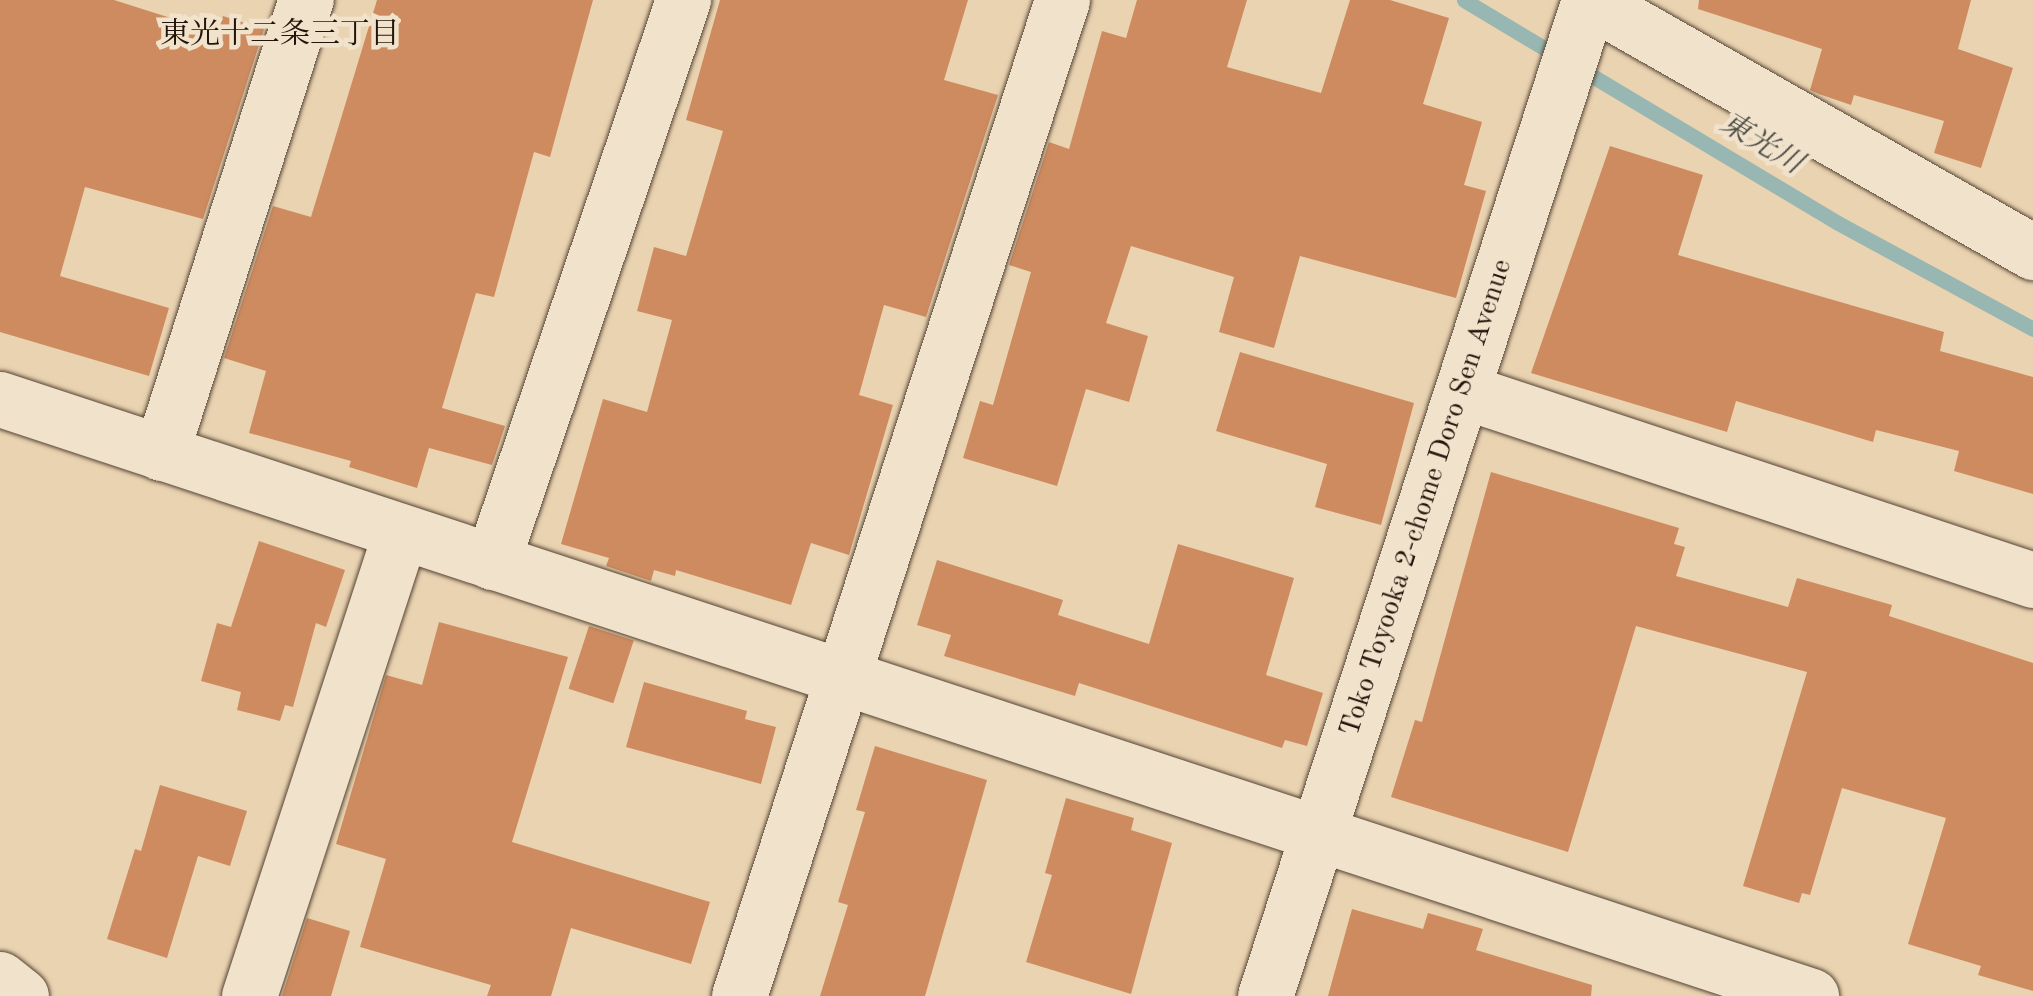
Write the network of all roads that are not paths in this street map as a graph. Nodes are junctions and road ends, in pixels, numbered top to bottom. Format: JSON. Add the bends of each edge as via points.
{"nodes":[{"id":1,"x":683,"y":0,"type":"edge"},
{"id":2,"x":1062,"y":0,"type":"edge"},
{"id":3,"x":298,"y":2,"type":"edge"},
{"id":4,"x":1579,"y":33,"type":"edge"},
{"id":5,"x":2033,"y":252,"type":"edge"},
{"id":6,"x":1462,"y":391,"type":"junction"},
{"id":7,"x":0,"y":399,"type":"edge"},
{"id":8,"x":161,"y":452,"type":"junction"},
{"id":9,"x":400,"y":533,"type":"junction"},
{"id":10,"x":492,"y":562,"type":"junction"},
{"id":11,"x":2033,"y":580,"type":"edge"},
{"id":12,"x":842,"y":673,"type":"junction"},
{"id":13,"x":1316,"y":830,"type":"junction"},
{"id":14,"x":0,"y":979,"type":"edge"},
{"id":15,"x":20,"y":996,"type":"edge"},
{"id":16,"x":249,"y":996,"type":"edge"},
{"id":17,"x":740,"y":996,"type":"edge"},
{"id":18,"x":1265,"y":996,"type":"edge"},
{"id":19,"x":1811,"y":996,"type":"edge"}],
"edges":[{"from":1,"to":10,"type":"street"},
{"from":2,"to":12,"type":"street"},
{"from":3,"to":8,"type":"street"},
{"from":4,"to":5,"type":"street"},
{"from":4,"to":6,"type":"street","name":"Toko Toyooka 2-chome Doro Sen Avenue"},
{"from":6,"to":11,"type":"street"},
{"from":6,"to":13,"type":"street","name":"Toko Toyooka 2-chome Doro Sen Avenue"},
{"from":7,"to":8,"type":"street"},
{"from":8,"to":9,"type":"street"},
{"from":9,"to":10,"type":"street"},
{"from":9,"to":16,"type":"street"},
{"from":10,"to":12,"type":"street"},
{"from":12,"to":13,"type":"street"},
{"from":12,"to":17,"type":"street"},
{"from":13,"to":18,"type":"street","name":"Toko Toyooka 2-chome Doro Sen Avenue"},
{"from":13,"to":19,"type":"street"},
{"from":14,"to":15,"type":"street"}]}
